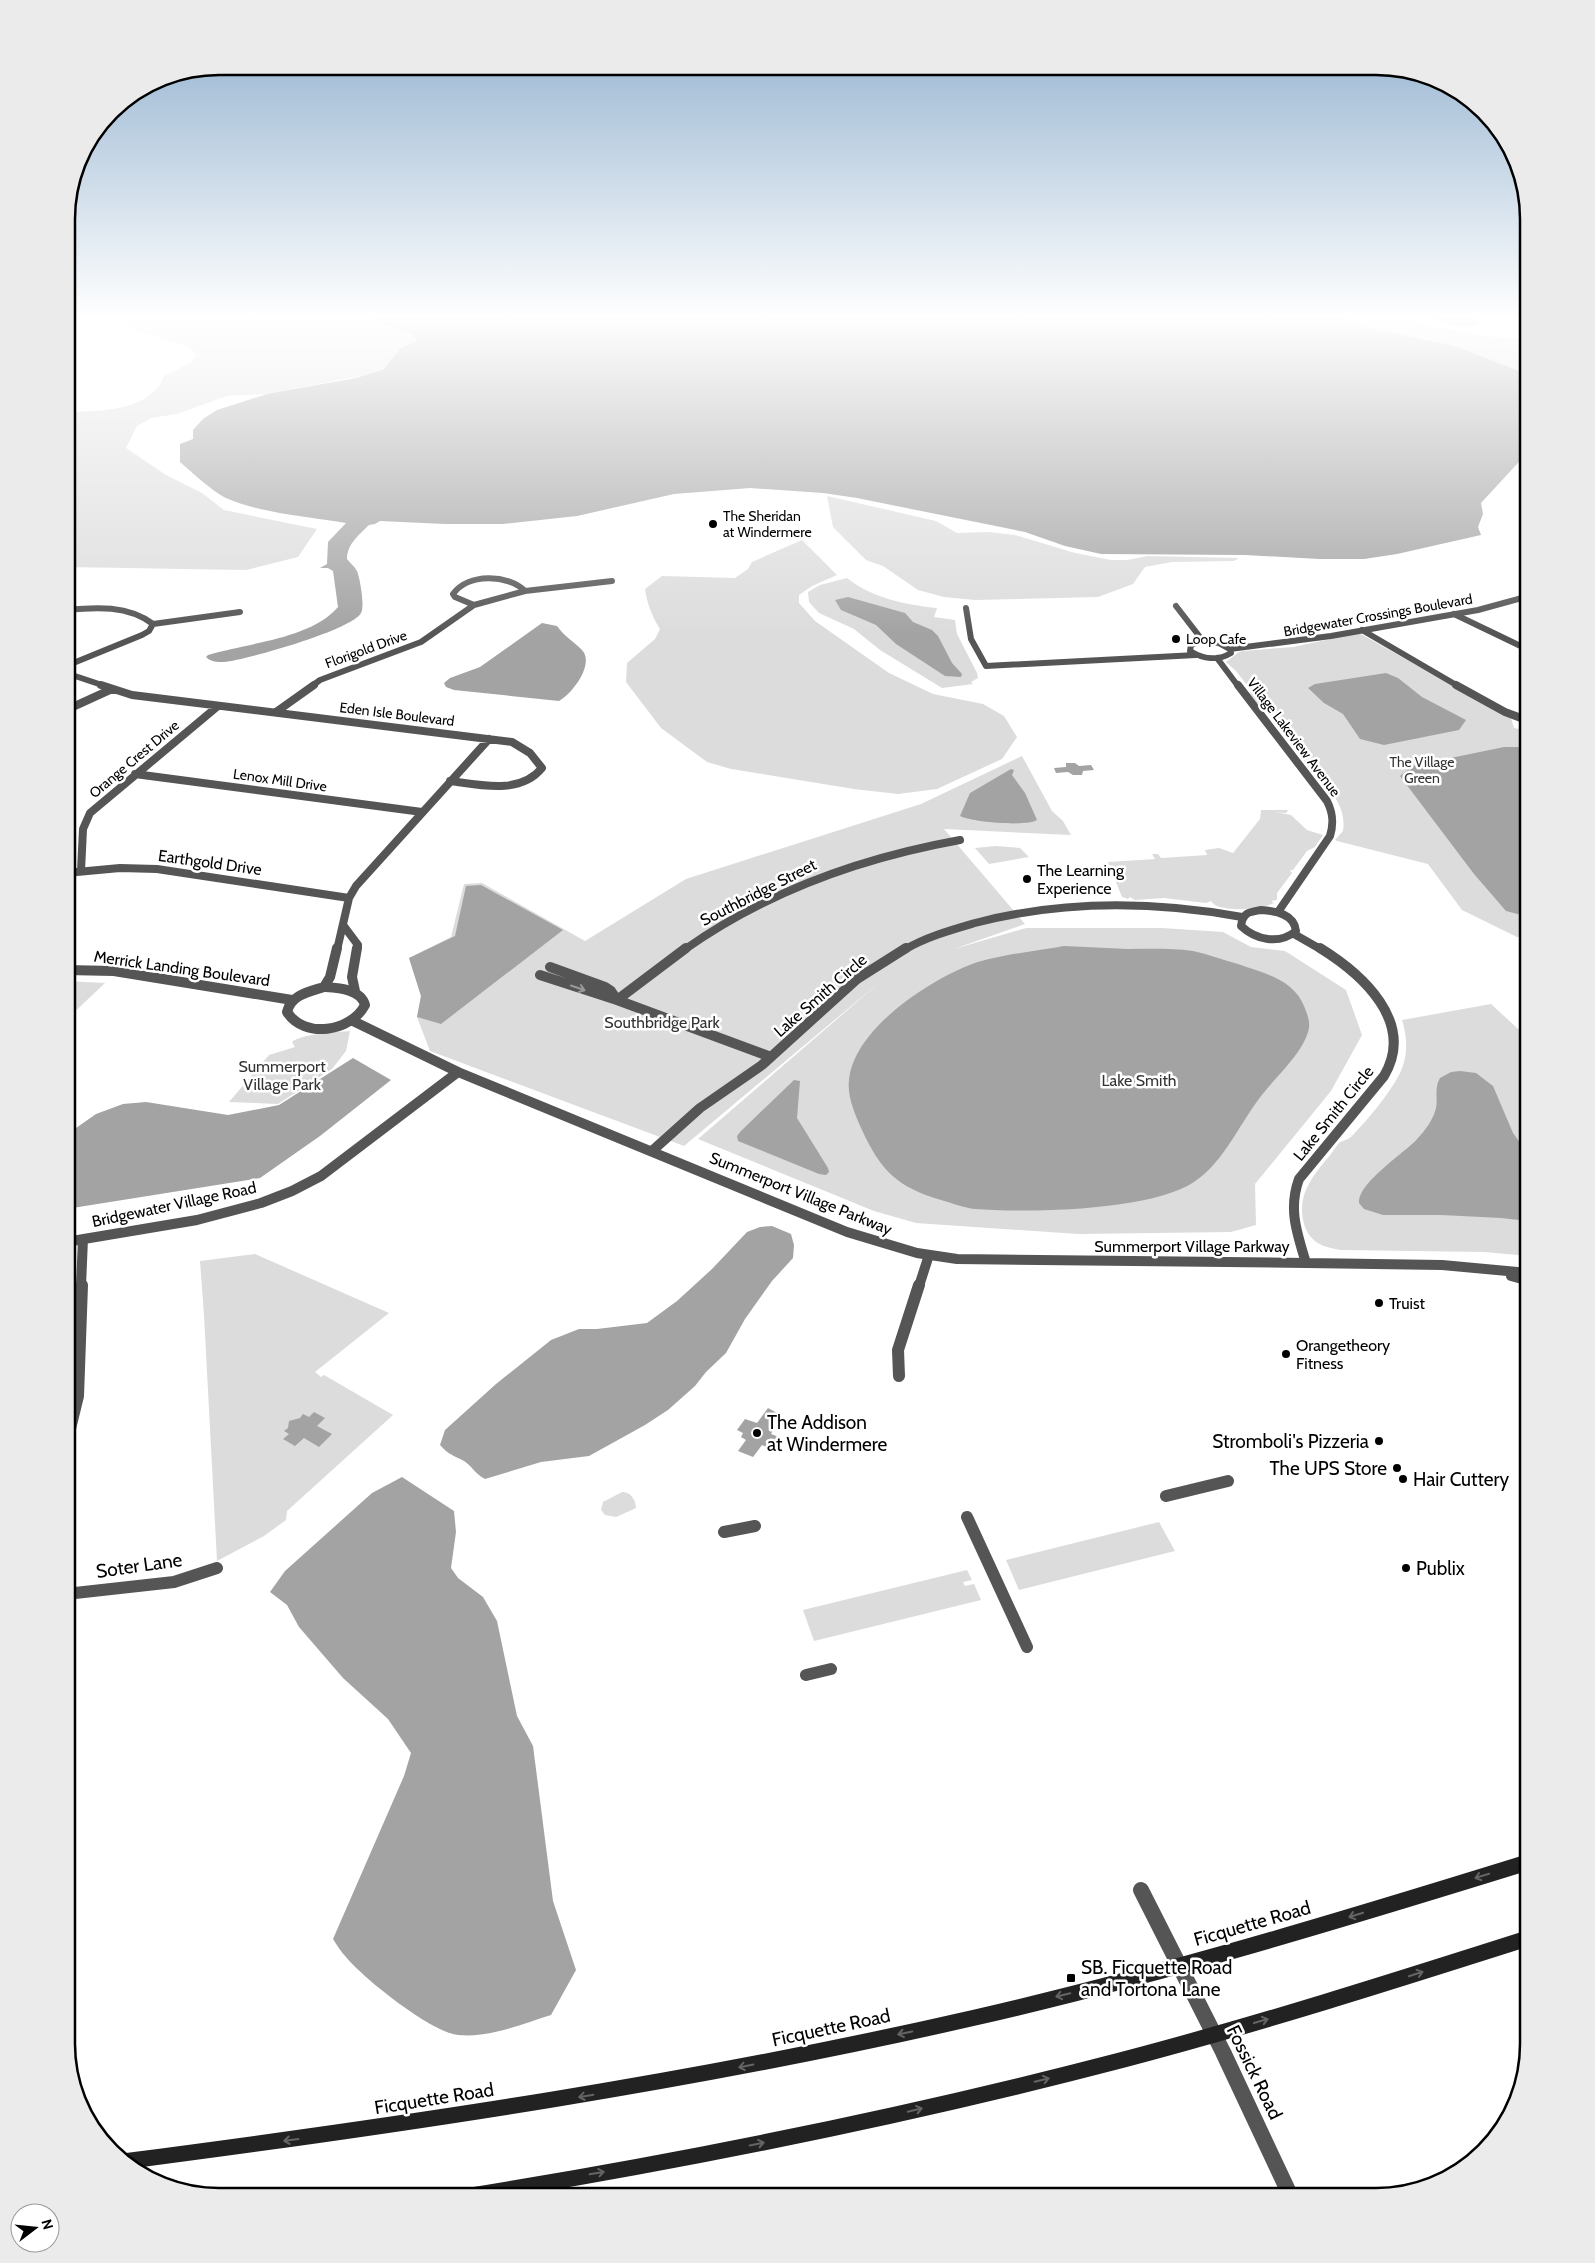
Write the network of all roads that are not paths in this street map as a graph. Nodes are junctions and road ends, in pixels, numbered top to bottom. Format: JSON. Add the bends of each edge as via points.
{"nodes":[{"id":1,"x":612,"y":581,"type":"dead end"},
{"id":2,"x":525,"y":591,"type":"junction"},
{"id":3,"x":1520,"y":599,"type":"edge"},
{"id":4,"x":474,"y":605,"type":"junction"},
{"id":5,"x":1176,"y":606,"type":"dead end"},
{"id":6,"x":966,"y":608,"type":"dead end"},
{"id":7,"x":75,"y":609,"type":"edge"},
{"id":8,"x":240,"y":612,"type":"dead end"},
{"id":9,"x":1454,"y":614,"type":"junction"},
{"id":10,"x":153,"y":624,"type":"junction"},
{"id":11,"x":1362,"y":630,"type":"junction"},
{"id":12,"x":1203,"y":641,"type":"junction"},
{"id":13,"x":1520,"y":646,"type":"edge"},
{"id":14,"x":1189,"y":647,"type":"junction"},
{"id":15,"x":1230,"y":649,"type":"junction"},
{"id":16,"x":1196,"y":655,"type":"junction"},
{"id":17,"x":1217,"y":658,"type":"junction"},
{"id":18,"x":75,"y":662,"type":"edge"},
{"id":19,"x":984,"y":663,"type":"junction"},
{"id":20,"x":75,"y":676,"type":"edge"},
{"id":21,"x":112,"y":689,"type":"junction"},
{"id":22,"x":75,"y":706,"type":"edge"},
{"id":23,"x":218,"y":706,"type":"junction"},
{"id":24,"x":276,"y":712,"type":"junction"},
{"id":25,"x":1520,"y":717,"type":"edge"},
{"id":26,"x":489,"y":739,"type":"junction"},
{"id":27,"x":135,"y":774,"type":"junction"},
{"id":28,"x":450,"y":781,"type":"junction"},
{"id":29,"x":422,"y":812,"type":"junction"},
{"id":30,"x":960,"y":840,"type":"dead end"},
{"id":31,"x":81,"y":871,"type":"junction"},
{"id":32,"x":75,"y":872,"type":"edge"},
{"id":33,"x":349,"y":898,"type":"junction"},
{"id":34,"x":1278,"y":912,"type":"junction"},
{"id":35,"x":1242,"y":916,"type":"junction"},
{"id":36,"x":343,"y":925,"type":"junction"},
{"id":37,"x":1294,"y":934,"type":"junction"},
{"id":38,"x":550,"y":967,"type":"dead end"},
{"id":39,"x":75,"y":970,"type":"edge"},
{"id":40,"x":540,"y":975,"type":"dead end"},
{"id":41,"x":324,"y":987,"type":"junction"},
{"id":42,"x":355,"y":991,"type":"junction"},
{"id":43,"x":292,"y":1000,"type":"junction"},
{"id":44,"x":616,"y":1000,"type":"junction"},
{"id":45,"x":351,"y":1020,"type":"junction"},
{"id":46,"x":771,"y":1057,"type":"junction"},
{"id":47,"x":458,"y":1072,"type":"junction"},
{"id":48,"x":652,"y":1151,"type":"junction"},
{"id":49,"x":83,"y":1240,"type":"junction"},
{"id":50,"x":75,"y":1241,"type":"edge"},
{"id":51,"x":929,"y":1255,"type":"junction"},
{"id":52,"x":1306,"y":1263,"type":"junction"},
{"id":53,"x":1478,"y":1268,"type":"junction"},
{"id":54,"x":1520,"y":1272,"type":"edge"},
{"id":55,"x":1520,"y":1279,"type":"edge"},
{"id":56,"x":899,"y":1376,"type":"dead end"},
{"id":57,"x":75,"y":1408,"type":"edge"},
{"id":58,"x":1228,"y":1481,"type":"dead end"},
{"id":59,"x":1166,"y":1496,"type":"dead end"},
{"id":60,"x":966,"y":1517,"type":"dead end"},
{"id":61,"x":755,"y":1526,"type":"dead end"},
{"id":62,"x":724,"y":1532,"type":"dead end"},
{"id":63,"x":216,"y":1568,"type":"dead end"},
{"id":64,"x":75,"y":1593,"type":"edge"},
{"id":65,"x":1027,"y":1646,"type":"dead end"},
{"id":66,"x":831,"y":1669,"type":"dead end"},
{"id":67,"x":806,"y":1675,"type":"dead end"},
{"id":68,"x":1520,"y":1865,"type":"edge"},
{"id":69,"x":1141,"y":1890,"type":"dead end"},
{"id":70,"x":1520,"y":1941,"type":"edge"},
{"id":71,"x":1178,"y":1966,"type":"junction"},
{"id":72,"x":1214,"y":2035,"type":"junction"},
{"id":73,"x":135,"y":2160,"type":"edge"},
{"id":74,"x":508,"y":2188,"type":"edge"},
{"id":75,"x":1287,"y":2188,"type":"edge"}],
"edges":[{"from":1,"to":2,"type":"street","name":"Florigold Drive"},
{"from":2,"to":4,"type":"street","name":"Florigold Drive"},
{"from":2,"to":4,"type":"street","via":[[509,581],[491,579],[465,583],[455,590],[455,597]]},
{"from":3,"to":9,"type":"street","name":"Bridgewater Crossings Boulevard"},
{"from":4,"to":24,"type":"street","name":"Florigold Drive","via":[[421,642],[320,680]]},
{"from":5,"to":12,"type":"street"},
{"from":6,"to":19,"type":"street","via":[[968,636]]},
{"from":7,"to":10,"type":"street","via":[[115,609],[147,618]]},
{"from":8,"to":10,"type":"street"},
{"from":9,"to":11,"type":"street","name":"Bridgewater Crossings Boulevard"},
{"from":9,"to":13,"type":"street"},
{"from":10,"to":18,"type":"street","via":[[142,635]]},
{"from":11,"to":15,"type":"street","name":"Bridgewater Crossings Boulevard","via":[[1272,646]]},
{"from":11,"to":25,"type":"street","via":[[1404,656]]},
{"from":12,"to":14,"type":"street"},
{"from":12,"to":15,"type":"street","via":[[1220,643]]},
{"from":14,"to":16,"type":"street"},
{"from":14,"to":19,"type":"street"},
{"from":15,"to":17,"type":"street","via":[[1229,655]]},
{"from":16,"to":17,"type":"street"},
{"from":16,"to":19,"type":"street"},
{"from":17,"to":34,"type":"street","name":"Village Lakeview Avenue","via":[[1331,809],[1333,824],[1330,836]]},
{"from":20,"to":21,"type":"street","name":"Eden Isle Boulevard"},
{"from":21,"to":22,"type":"street"},
{"from":21,"to":23,"type":"street","name":"Eden Isle Boulevard","via":[[132,695]]},
{"from":23,"to":24,"type":"street","name":"Eden Isle Boulevard"},
{"from":23,"to":27,"type":"street","name":"Orange Crest Drive"},
{"from":24,"to":26,"type":"street","name":"Eden Isle Boulevard"},
{"from":26,"to":28,"type":"street"},
{"from":26,"to":28,"type":"street","name":"Eden Isle Boulevard","via":[[512,742],[522,747],[541,764],[540,773],[510,786]]},
{"from":27,"to":29,"type":"street","name":"Lenox Mill Drive"},
{"from":27,"to":31,"type":"street","name":"Orange Crest Drive","via":[[96,806],[86,821]]},
{"from":28,"to":29,"type":"street"},
{"from":29,"to":33,"type":"street"},
{"from":30,"to":44,"type":"street","name":"Southbridge Street","via":[[854,865],[774,897],[707,933]]},
{"from":31,"to":32,"type":"street","name":"Earthgold Drive"},
{"from":31,"to":33,"type":"street","name":"Earthgold Drive","via":[[157,869]]},
{"from":33,"to":36,"type":"street"},
{"from":34,"to":35,"type":"street","via":[[1261,910]]},
{"from":34,"to":37,"type":"street","via":[[1296,924]]},
{"from":35,"to":37,"type":"street","via":[[1241,926],[1252,935],[1280,939]]},
{"from":35,"to":46,"type":"street","name":"Lake Smith Circle","via":[[1165,904],[1108,903],[1022,914],[955,929],[899,952],[874,967]]},
{"from":36,"to":41,"type":"street","via":[[330,976]]},
{"from":36,"to":42,"type":"street","via":[[358,945],[352,977]]},
{"from":37,"to":52,"type":"street","name":"Lake Smith Circle","via":[[1333,955],[1366,982],[1386,1010],[1393,1037],[1389,1067],[1300,1179],[1294,1192],[1292,1215]]},
{"from":38,"to":44,"type":"street","via":[[605,987]]},
{"from":39,"to":43,"type":"street","name":"Merrick Landing Boulevard","via":[[114,971]]},
{"from":40,"to":44,"type":"street","one_way":true},
{"from":41,"to":42,"type":"street","via":[[341,986]]},
{"from":41,"to":43,"type":"street","via":[[312,989]]},
{"from":42,"to":45,"type":"street","via":[[362,997],[364,1005]]},
{"from":43,"to":45,"type":"street","via":[[287,1007],[287,1015],[299,1026],[322,1029]]},
{"from":44,"to":46,"type":"street"},
{"from":45,"to":47,"type":"street","name":"Summerport Village Parkway"},
{"from":46,"to":48,"type":"street","name":"Lake Smith Circle","via":[[741,1082],[699,1109]]},
{"from":47,"to":48,"type":"street","name":"Summerport Village Parkway"},
{"from":47,"to":49,"type":"street","name":"Bridgewater Village Road","via":[[321,1176],[297,1190],[226,1214]]},
{"from":48,"to":51,"type":"street","name":"Summerport Village Parkway","via":[[848,1232]]},
{"from":49,"to":50,"type":"street","name":"Bridgewater Village Road"},
{"from":49,"to":57,"type":"street"},
{"from":51,"to":52,"type":"street","name":"Summerport Village Parkway","via":[[997,1260]]},
{"from":51,"to":56,"type":"street","via":[[898,1350]]},
{"from":52,"to":53,"type":"street","name":"Summerport Village Parkway"},
{"from":53,"to":54,"type":"street","name":"Summerport Village Parkway"},
{"from":53,"to":55,"type":"street","name":"Summerport Village Parkway"},
{"from":58,"to":59,"type":"street"},
{"from":60,"to":65,"type":"street"},
{"from":61,"to":62,"type":"street"},
{"from":63,"to":64,"type":"street","name":"Soter Lane","via":[[174,1582]]},
{"from":66,"to":67,"type":"street"},
{"from":68,"to":71,"type":"main road","name":"Ficquette Road","one_way":true},
{"from":69,"to":71,"type":"street","name":"Fossick Road"},
{"from":72,"to":70,"type":"main road","one_way":true},
{"from":71,"to":72,"type":"street","name":"Fossick Road"},
{"from":71,"to":73,"type":"main road","name":"Ficquette Road","one_way":true,"via":[[975,2018],[688,2078],[339,2134]]},
{"from":74,"to":72,"type":"main road","one_way":true,"via":[[742,2147],[904,2113]]},
{"from":72,"to":75,"type":"street","name":"Fossick Road"}]}
